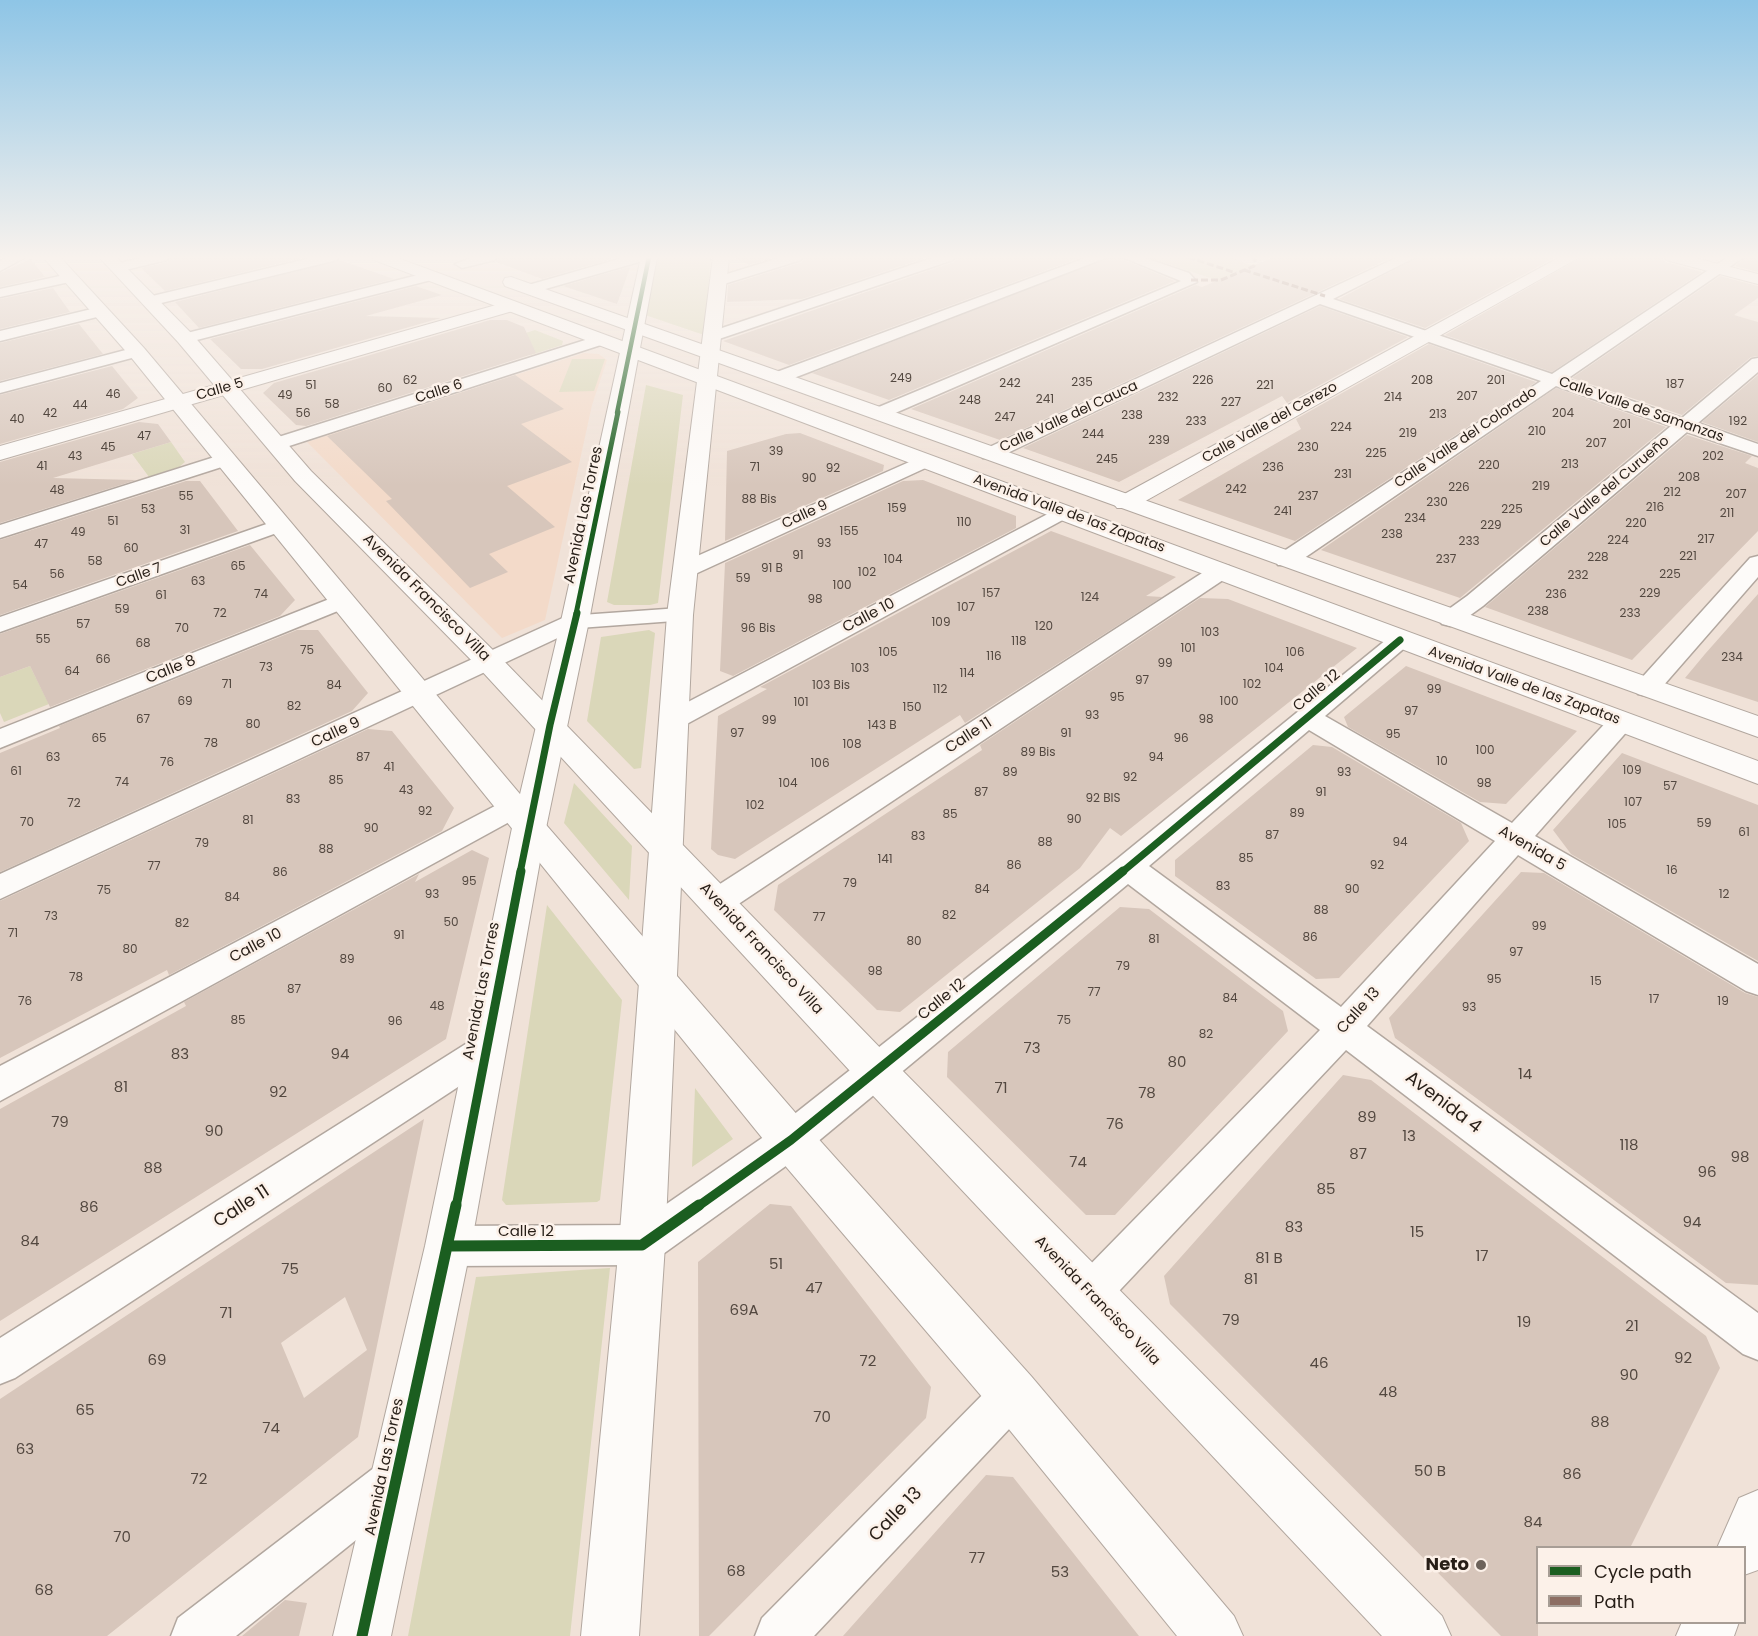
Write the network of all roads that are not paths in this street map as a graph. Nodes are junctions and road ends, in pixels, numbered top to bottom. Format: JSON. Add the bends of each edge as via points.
{"nodes":[{"id":1,"x":120,"y":333,"type":"edge"},
{"id":2,"x":180,"y":333,"type":"edge"},
{"id":3,"x":202,"y":333,"type":"edge"},
{"id":4,"x":416,"y":333,"type":"edge"},
{"id":5,"x":603,"y":333,"type":"edge"},
{"id":6,"x":612,"y":333,"type":"edge"},
{"id":7,"x":624,"y":333,"type":"edge"},
{"id":8,"x":714,"y":333,"type":"edge"},
{"id":9,"x":768,"y":333,"type":"edge"},
{"id":10,"x":897,"y":333,"type":"edge"},
{"id":11,"x":1068,"y":333,"type":"edge"},
{"id":12,"x":1246,"y":333,"type":"edge"},
{"id":13,"x":1417,"y":333,"type":"edge"},
{"id":14,"x":1434,"y":333,"type":"edge"},
{"id":15,"x":1622,"y":333,"type":"edge"},
{"id":16,"x":1427,"y":337,"type":"junction"},
{"id":17,"x":185,"y":338,"type":"junction"},
{"id":18,"x":622,"y":339,"type":"junction"},
{"id":19,"x":137,"y":352,"type":"junction"},
{"id":20,"x":712,"y":357,"type":"junction"},
{"id":21,"x":1758,"y":363,"type":"edge"},
{"id":22,"x":780,"y":377,"type":"junction"},
{"id":23,"x":1552,"y":380,"type":"junction"},
{"id":24,"x":0,"y":388,"type":"edge"},
{"id":25,"x":228,"y":388,"type":"junction"},
{"id":26,"x":178,"y":402,"type":"junction"},
{"id":27,"x":880,"y":413,"type":"junction"},
{"id":28,"x":1686,"y":426,"type":"junction"},
{"id":29,"x":276,"y":444,"type":"junction"},
{"id":30,"x":1758,"y":450,"type":"edge"},
{"id":31,"x":0,"y":453,"type":"edge"},
{"id":32,"x":990,"y":454,"type":"junction"},
{"id":33,"x":224,"y":460,"type":"junction"},
{"id":34,"x":925,"y":461,"type":"junction"},
{"id":35,"x":279,"y":485,"type":"junction"},
{"id":36,"x":1125,"y":502,"type":"junction"},
{"id":37,"x":1063,"y":512,"type":"junction"},
{"id":38,"x":278,"y":526,"type":"junction"},
{"id":39,"x":0,"y":532,"type":"edge"},
{"id":40,"x":1286,"y":560,"type":"junction"},
{"id":41,"x":1758,"y":563,"type":"edge"},
{"id":42,"x":685,"y":570,"type":"junction"},
{"id":43,"x":1221,"y":571,"type":"junction"},
{"id":44,"x":342,"y":601,"type":"junction"},
{"id":45,"x":680,"y":615,"type":"junction"},
{"id":46,"x":1450,"y":619,"type":"junction"},
{"id":47,"x":575,"y":621,"type":"junction"},
{"id":48,"x":0,"y":625,"type":"edge"},
{"id":49,"x":1400,"y":640,"type":"junction"},
{"id":50,"x":489,"y":662,"type":"junction"},
{"id":51,"x":1647,"y":688,"type":"junction"},
{"id":52,"x":419,"y":695,"type":"junction"},
{"id":53,"x":1307,"y":717,"type":"junction"},
{"id":54,"x":674,"y":720,"type":"junction"},
{"id":55,"x":1621,"y":722,"type":"junction"},
{"id":56,"x":549,"y":725,"type":"junction"},
{"id":57,"x":1758,"y":727,"type":"edge"},
{"id":58,"x":0,"y":739,"type":"edge"},
{"id":59,"x":1758,"y":773,"type":"edge"},
{"id":60,"x":520,"y":818,"type":"junction"},
{"id":61,"x":1514,"y":838,"type":"junction"},
{"id":62,"x":666,"y":848,"type":"junction"},
{"id":63,"x":1128,"y":867,"type":"junction"},
{"id":64,"x":0,"y":887,"type":"edge"},
{"id":65,"x":717,"y":902,"type":"junction"},
{"id":66,"x":1758,"y":981,"type":"edge"},
{"id":67,"x":658,"y":982,"type":"junction"},
{"id":68,"x":1343,"y":1029,"type":"junction"},
{"id":69,"x":484,"y":1051,"type":"junction"},
{"id":70,"x":876,"y":1071,"type":"junction"},
{"id":71,"x":0,"y":1084,"type":"edge"},
{"id":72,"x":790,"y":1140,"type":"junction"},
{"id":73,"x":642,"y":1245,"type":"junction"},
{"id":74,"x":448,"y":1246,"type":"junction"},
{"id":75,"x":1090,"y":1293,"type":"junction"},
{"id":76,"x":1758,"y":1339,"type":"edge"},
{"id":77,"x":0,"y":1364,"type":"edge"},
{"id":78,"x":1012,"y":1394,"type":"junction"},
{"id":79,"x":396,"y":1479,"type":"junction"},
{"id":80,"x":1758,"y":1517,"type":"edge"},
{"id":81,"x":1745,"y":1546,"type":"edge"},
{"id":82,"x":196,"y":1636,"type":"edge"},
{"id":83,"x":362,"y":1636,"type":"edge"},
{"id":84,"x":610,"y":1636,"type":"edge"},
{"id":85,"x":780,"y":1636,"type":"edge"},
{"id":86,"x":1214,"y":1636,"type":"edge"},
{"id":87,"x":1422,"y":1636,"type":"edge"}],
"edges":[{"from":1,"to":19,"type":"main road","name":"Avenida Francisco Villa"},
{"from":2,"to":17,"type":"main road","name":"Avenida Francisco Villa"},
{"from":3,"to":17,"type":"street"},
{"from":4,"to":25,"type":"main road","name":"Calle 5"},
{"from":5,"to":18,"type":"main road","name":"Avenida Valle de las Zapatas"},
{"from":6,"to":18,"type":"main road","name":"Avenida Valle de las Zapatas"},
{"from":7,"to":18,"type":"main road","name":"Avenida Las Torres"},
{"from":8,"to":20,"type":"main road"},
{"from":9,"to":20,"type":"street"},
{"from":10,"to":22,"type":"street"},
{"from":11,"to":27,"type":"street"},
{"from":12,"to":32,"type":"street","name":"Calle Valle del Cauca"},
{"from":13,"to":16,"type":"street","name":"Calle Valle de Samanzas"},
{"from":14,"to":16,"type":"main road","name":"Calle Valle del Cerezo"},
{"from":15,"to":23,"type":"street","name":"Calle Valle del Colorado"},
{"from":16,"to":23,"type":"street","name":"Calle Valle de Samanzas"},
{"from":16,"to":36,"type":"main road","name":"Calle Valle del Cerezo"},
{"from":17,"to":25,"type":"main road","name":"Avenida Francisco Villa"},
{"from":18,"to":20,"type":"main road","name":"Avenida Valle de las Zapatas"},
{"from":18,"to":29,"type":"street","name":"Calle 6"},
{"from":18,"to":47,"type":"main road","name":"Avenida Las Torres"},
{"from":19,"to":24,"type":"street"},
{"from":19,"to":26,"type":"main road","name":"Avenida Francisco Villa"},
{"from":20,"to":22,"type":"main road","name":"Avenida Valle de las Zapatas"},
{"from":20,"to":34,"type":"main road","name":"Avenida Valle de las Zapatas"},
{"from":20,"to":42,"type":"main road"},
{"from":21,"to":28,"type":"street","name":"Calle Valle del Curueño"},
{"from":22,"to":27,"type":"main road","name":"Avenida Valle de las Zapatas"},
{"from":23,"to":28,"type":"street","name":"Calle Valle de Samanzas"},
{"from":23,"to":40,"type":"street","name":"Calle Valle del Colorado"},
{"from":25,"to":26,"type":"main road","name":"Calle 5"},
{"from":25,"to":29,"type":"main road","name":"Avenida Francisco Villa"},
{"from":26,"to":31,"type":"main road","name":"Calle 5"},
{"from":26,"to":33,"type":"main road","name":"Avenida Francisco Villa"},
{"from":27,"to":32,"type":"main road","name":"Avenida Valle de las Zapatas"},
{"from":28,"to":30,"type":"street","name":"Calle Valle de Samanzas"},
{"from":28,"to":46,"type":"street","name":"Calle Valle del Curueño"},
{"from":29,"to":35,"type":"main road","name":"Avenida Francisco Villa"},
{"from":32,"to":36,"type":"main road","name":"Avenida Valle de las Zapatas"},
{"from":33,"to":35,"type":"main road","name":"Avenida Francisco Villa"},
{"from":33,"to":39,"type":"street"},
{"from":34,"to":37,"type":"main road","name":"Avenida Valle de las Zapatas"},
{"from":34,"to":42,"type":"street","name":"Calle 9"},
{"from":35,"to":38,"type":"main road","name":"Avenida Francisco Villa"},
{"from":35,"to":50,"type":"main road","name":"Avenida Francisco Villa"},
{"from":36,"to":40,"type":"main road","name":"Avenida Valle de las Zapatas"},
{"from":37,"to":43,"type":"main road","name":"Avenida Valle de las Zapatas"},
{"from":37,"to":54,"type":"street","name":"Calle 10"},
{"from":38,"to":44,"type":"main road","name":"Avenida Francisco Villa"},
{"from":38,"to":48,"type":"street","name":"Calle 7"},
{"from":40,"to":46,"type":"main road","name":"Avenida Valle de las Zapatas"},
{"from":41,"to":51,"type":"street"},
{"from":42,"to":45,"type":"main road"},
{"from":43,"to":49,"type":"main road","name":"Avenida Valle de las Zapatas"},
{"from":43,"to":65,"type":"street","name":"Calle 11"},
{"from":44,"to":52,"type":"main road","name":"Avenida Francisco Villa"},
{"from":44,"to":58,"type":"street","name":"Calle 8"},
{"from":45,"to":47,"type":"street","name":"Calle 9"},
{"from":45,"to":54,"type":"main road"},
{"from":46,"to":51,"type":"main road","name":"Avenida Valle de las Zapatas"},
{"from":47,"to":50,"type":"street","name":"Calle 9"},
{"from":47,"to":56,"type":"main road","name":"Avenida Las Torres"},
{"from":49,"to":53,"type":"street","name":"Calle 12"},
{"from":49,"to":55,"type":"main road","name":"Avenida Valle de las Zapatas"},
{"from":50,"to":52,"type":"street","name":"Calle 9"},
{"from":50,"to":56,"type":"main road","name":"Avenida Francisco Villa"},
{"from":51,"to":57,"type":"main road","name":"Avenida Valle de las Zapatas"},
{"from":52,"to":60,"type":"main road","name":"Avenida Francisco Villa"},
{"from":52,"to":64,"type":"street","name":"Calle 9"},
{"from":53,"to":61,"type":"street","name":"Avenida 5"},
{"from":53,"to":63,"type":"street","name":"Calle 12"},
{"from":54,"to":62,"type":"main road"},
{"from":55,"to":59,"type":"main road","name":"Avenida Valle de las Zapatas"},
{"from":55,"to":61,"type":"street","name":"Calle 13"},
{"from":56,"to":60,"type":"main road","name":"Avenida Las Torres"},
{"from":56,"to":62,"type":"main road","name":"Avenida Francisco Villa"},
{"from":60,"to":67,"type":"main road","name":"Avenida Francisco Villa"},
{"from":60,"to":69,"type":"main road","name":"Avenida Las Torres"},
{"from":60,"to":71,"type":"street","name":"Calle 10"},
{"from":61,"to":66,"type":"street","name":"Avenida 5"},
{"from":61,"to":68,"type":"street","name":"Calle 13"},
{"from":62,"to":65,"type":"main road","name":"Avenida Francisco Villa"},
{"from":62,"to":67,"type":"main road"},
{"from":63,"to":68,"type":"street","name":"Avenida 4"},
{"from":63,"to":70,"type":"street","name":"Calle 12"},
{"from":65,"to":70,"type":"main road","name":"Avenida Francisco Villa"},
{"from":67,"to":72,"type":"main road","name":"Avenida Francisco Villa"},
{"from":67,"to":73,"type":"main road"},
{"from":68,"to":75,"type":"street","name":"Calle 13"},
{"from":68,"to":76,"type":"street","name":"Avenida 4"},
{"from":69,"to":74,"type":"main road","name":"Avenida Las Torres"},
{"from":69,"to":77,"type":"street","name":"Calle 11"},
{"from":70,"to":72,"type":"street","name":"Calle 12"},
{"from":70,"to":75,"type":"main road","name":"Avenida Francisco Villa"},
{"from":72,"to":73,"type":"street","name":"Calle 12"},
{"from":72,"to":78,"type":"main road","name":"Avenida Francisco Villa"},
{"from":73,"to":74,"type":"street","name":"Calle 12"},
{"from":73,"to":84,"type":"main road"},
{"from":74,"to":79,"type":"main road","name":"Avenida Las Torres"},
{"from":75,"to":87,"type":"main road","name":"Avenida Francisco Villa"},
{"from":78,"to":85,"type":"street","name":"Calle 13"},
{"from":78,"to":86,"type":"main road","name":"Avenida Francisco Villa"},
{"from":79,"to":82,"type":"street"},
{"from":79,"to":83,"type":"main road","name":"Avenida Las Torres"},
{"from":80,"to":81,"type":"main road"}]}
